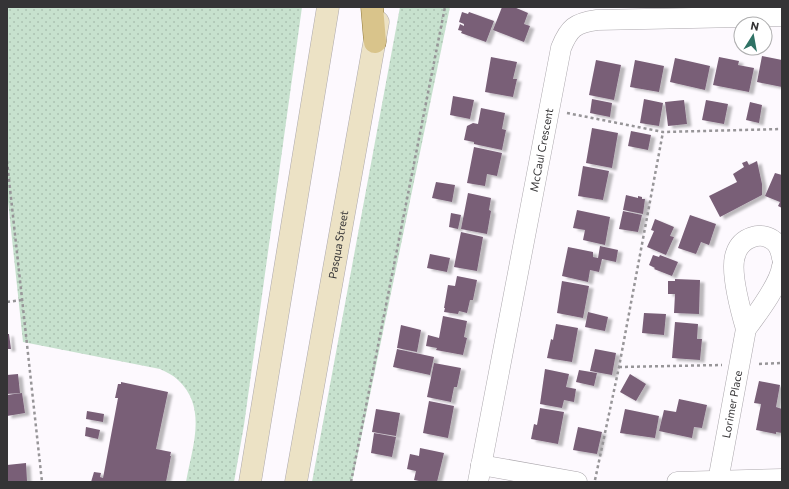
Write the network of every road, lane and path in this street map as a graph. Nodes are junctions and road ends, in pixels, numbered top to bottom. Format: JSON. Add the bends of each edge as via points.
{"nodes":[{"id":1,"x":328,"y":7,"type":"edge"},
{"id":2,"x":372,"y":7,"type":"edge"},
{"id":3,"x":381,"y":7,"type":"edge"},
{"id":4,"x":445,"y":7,"type":"edge"},
{"id":5,"x":782,"y":16,"type":"edge"},
{"id":6,"x":375,"y":42,"type":"junction"},
{"id":7,"x":549,"y":110,"type":"junction"},
{"id":8,"x":782,"y":129,"type":"edge"},
{"id":9,"x":663,"y":132,"type":"junction"},
{"id":10,"x":7,"y":161,"type":"edge"},
{"id":11,"x":782,"y":258,"type":"edge"},
{"id":12,"x":782,"y":266,"type":"edge"},
{"id":13,"x":22,"y":300,"type":"junction"},
{"id":14,"x":7,"y":302,"type":"edge"},
{"id":15,"x":746,"y":329,"type":"junction"},
{"id":16,"x":782,"y":363,"type":"edge"},
{"id":17,"x":740,"y":365,"type":"junction"},
{"id":18,"x":619,"y":367,"type":"junction"},
{"id":19,"x":480,"y":474,"type":"edge"},
{"id":20,"x":782,"y":479,"type":"edge"},
{"id":21,"x":718,"y":481,"type":"junction"},
{"id":22,"x":42,"y":482,"type":"edge"},
{"id":23,"x":250,"y":482,"type":"edge"},
{"id":24,"x":296,"y":482,"type":"edge"},
{"id":25,"x":351,"y":482,"type":"edge"},
{"id":26,"x":577,"y":482,"type":"edge"},
{"id":27,"x":595,"y":482,"type":"edge"},
{"id":28,"x":677,"y":482,"type":"edge"}],
"edges":[{"from":1,"to":23,"type":"main road"},
{"from":2,"to":6,"type":"main road"},
{"from":3,"to":6,"type":"main road","name":"Pasqua Street"},
{"from":4,"to":25,"type":"path"},
{"from":5,"to":7,"type":"street","name":"McCaul Crescent","via":[[584,22],[573,27],[561,48]]},
{"from":6,"to":24,"type":"main road","name":"Pasqua Street"},
{"from":7,"to":9,"type":"path"},
{"from":7,"to":19,"type":"street","name":"McCaul Crescent"},
{"from":8,"to":9,"type":"path"},
{"from":9,"to":18,"type":"path"},
{"from":10,"to":13,"type":"path"},
{"from":11,"to":15,"type":"street","name":"Lorimer Place","via":[[774,241],[764,236],[752,236],[742,243],[736,253],[734,266],[739,305]]},
{"from":12,"to":15,"type":"street","name":"Lorimer Place","via":[[781,273]]},
{"from":13,"to":14,"type":"path"},
{"from":13,"to":22,"type":"path"},
{"from":15,"to":17,"type":"street","name":"Lorimer Place"},
{"from":16,"to":17,"type":"path"},
{"from":17,"to":18,"type":"path"},
{"from":17,"to":21,"type":"street","name":"Lorimer Place"},
{"from":18,"to":27,"type":"path"},
{"from":19,"to":26,"type":"street"},
{"from":20,"to":21,"type":"street"},
{"from":21,"to":28,"type":"street"}]}
